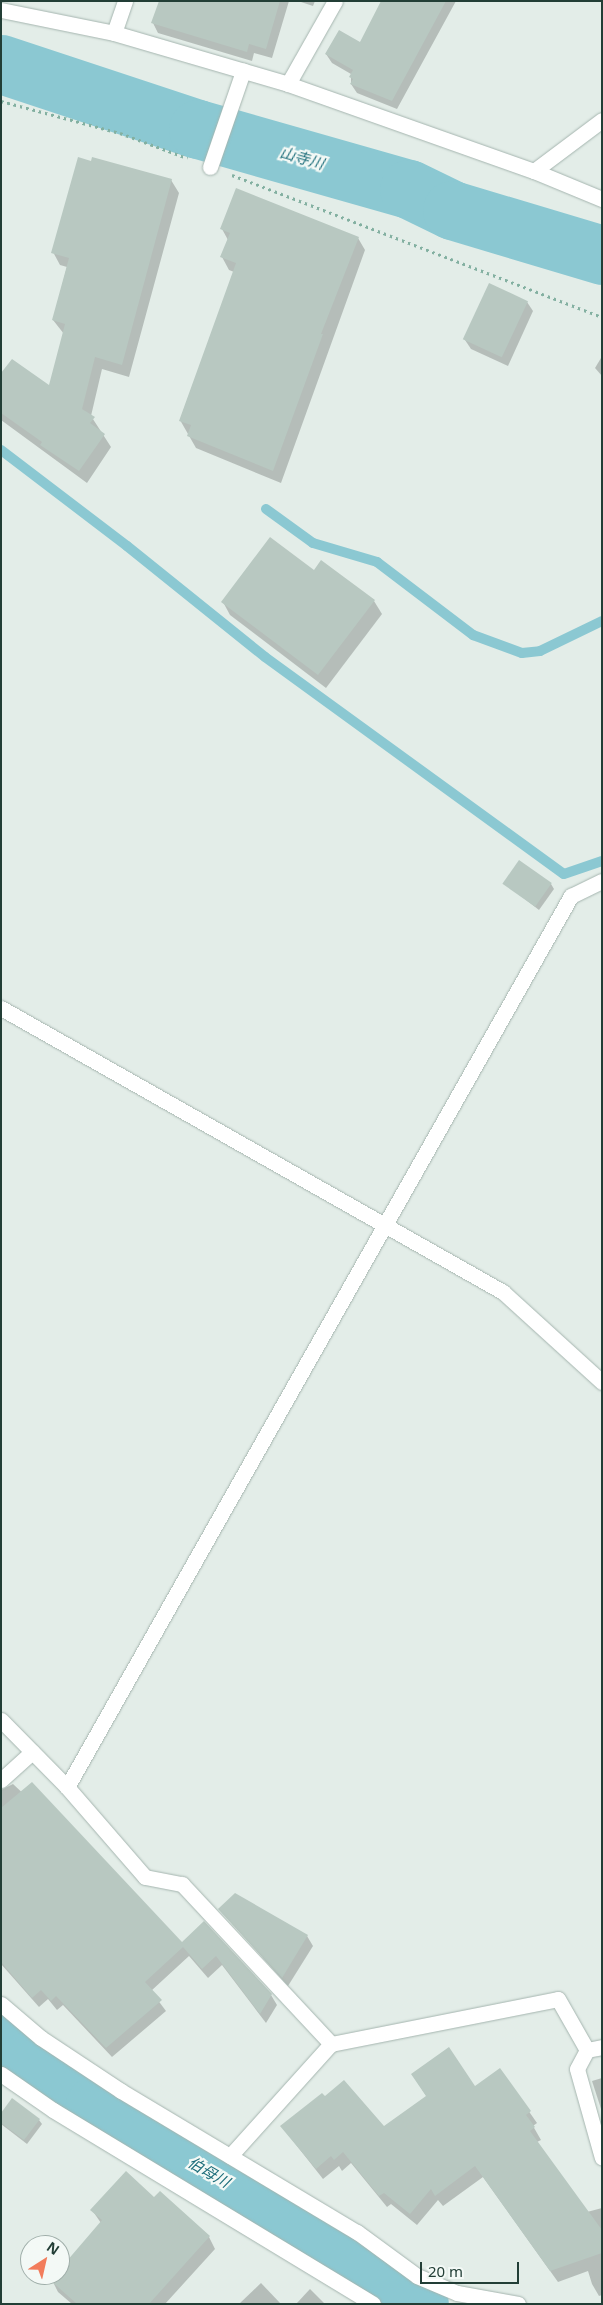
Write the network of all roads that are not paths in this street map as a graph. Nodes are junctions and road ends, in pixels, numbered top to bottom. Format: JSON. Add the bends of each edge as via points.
{"nodes":[{"id":1,"x":125,"y":1,"type":"edge"},
{"id":2,"x":336,"y":1,"type":"edge"},
{"id":3,"x":1,"y":10,"type":"edge"},
{"id":4,"x":114,"y":33,"type":"junction"},
{"id":5,"x":243,"y":71,"type":"junction"},
{"id":6,"x":288,"y":84,"type":"junction"},
{"id":7,"x":602,"y":120,"type":"edge"},
{"id":8,"x":210,"y":167,"type":"road end"},
{"id":9,"x":534,"y":171,"type":"junction"},
{"id":10,"x":602,"y":199,"type":"edge"},
{"id":11,"x":602,"y":881,"type":"edge"},
{"id":12,"x":1,"y":1008,"type":"edge"},
{"id":13,"x":386,"y":1226,"type":"junction"},
{"id":14,"x":602,"y":1382,"type":"edge"},
{"id":15,"x":1,"y":1720,"type":"edge"},
{"id":16,"x":32,"y":1752,"type":"junction"},
{"id":17,"x":1,"y":1780,"type":"edge"},
{"id":18,"x":67,"y":1787,"type":"junction"},
{"id":19,"x":1,"y":2004,"type":"edge"},
{"id":20,"x":331,"y":2044,"type":"junction"},
{"id":21,"x":594,"y":2048,"type":"edge"},
{"id":22,"x":1,"y":2074,"type":"edge"},
{"id":23,"x":230,"y":2156,"type":"junction"},
{"id":24,"x":602,"y":2158,"type":"edge"},
{"id":25,"x":509,"y":2303,"type":"edge"},
{"id":26,"x":373,"y":2304,"type":"edge"}],
"edges":[{"from":1,"to":4,"type":"street"},
{"from":2,"to":6,"type":"street"},
{"from":3,"to":4,"type":"street"},
{"from":4,"to":5,"type":"street"},
{"from":5,"to":6,"type":"street"},
{"from":5,"to":8,"type":"street"},
{"from":6,"to":9,"type":"street"},
{"from":7,"to":9,"type":"street"},
{"from":9,"to":10,"type":"street"},
{"from":11,"to":13,"type":"street","via":[[571,896]]},
{"from":12,"to":13,"type":"street"},
{"from":13,"to":14,"type":"street","via":[[503,1292]]},
{"from":13,"to":18,"type":"street"},
{"from":15,"to":16,"type":"street"},
{"from":16,"to":17,"type":"street"},
{"from":16,"to":18,"type":"street"},
{"from":18,"to":20,"type":"street","via":[[144,1877],[182,1884]]},
{"from":19,"to":23,"type":"street","via":[[41,2038],[113,2086]]},
{"from":20,"to":21,"type":"street","via":[[558,1998]]},
{"from":20,"to":23,"type":"street"},
{"from":21,"to":24,"type":"street","via":[[577,2070]]},
{"from":22,"to":26,"type":"street","via":[[53,2110]]},
{"from":23,"to":25,"type":"street","via":[[357,2232],[417,2276],[457,2294]]}]}
